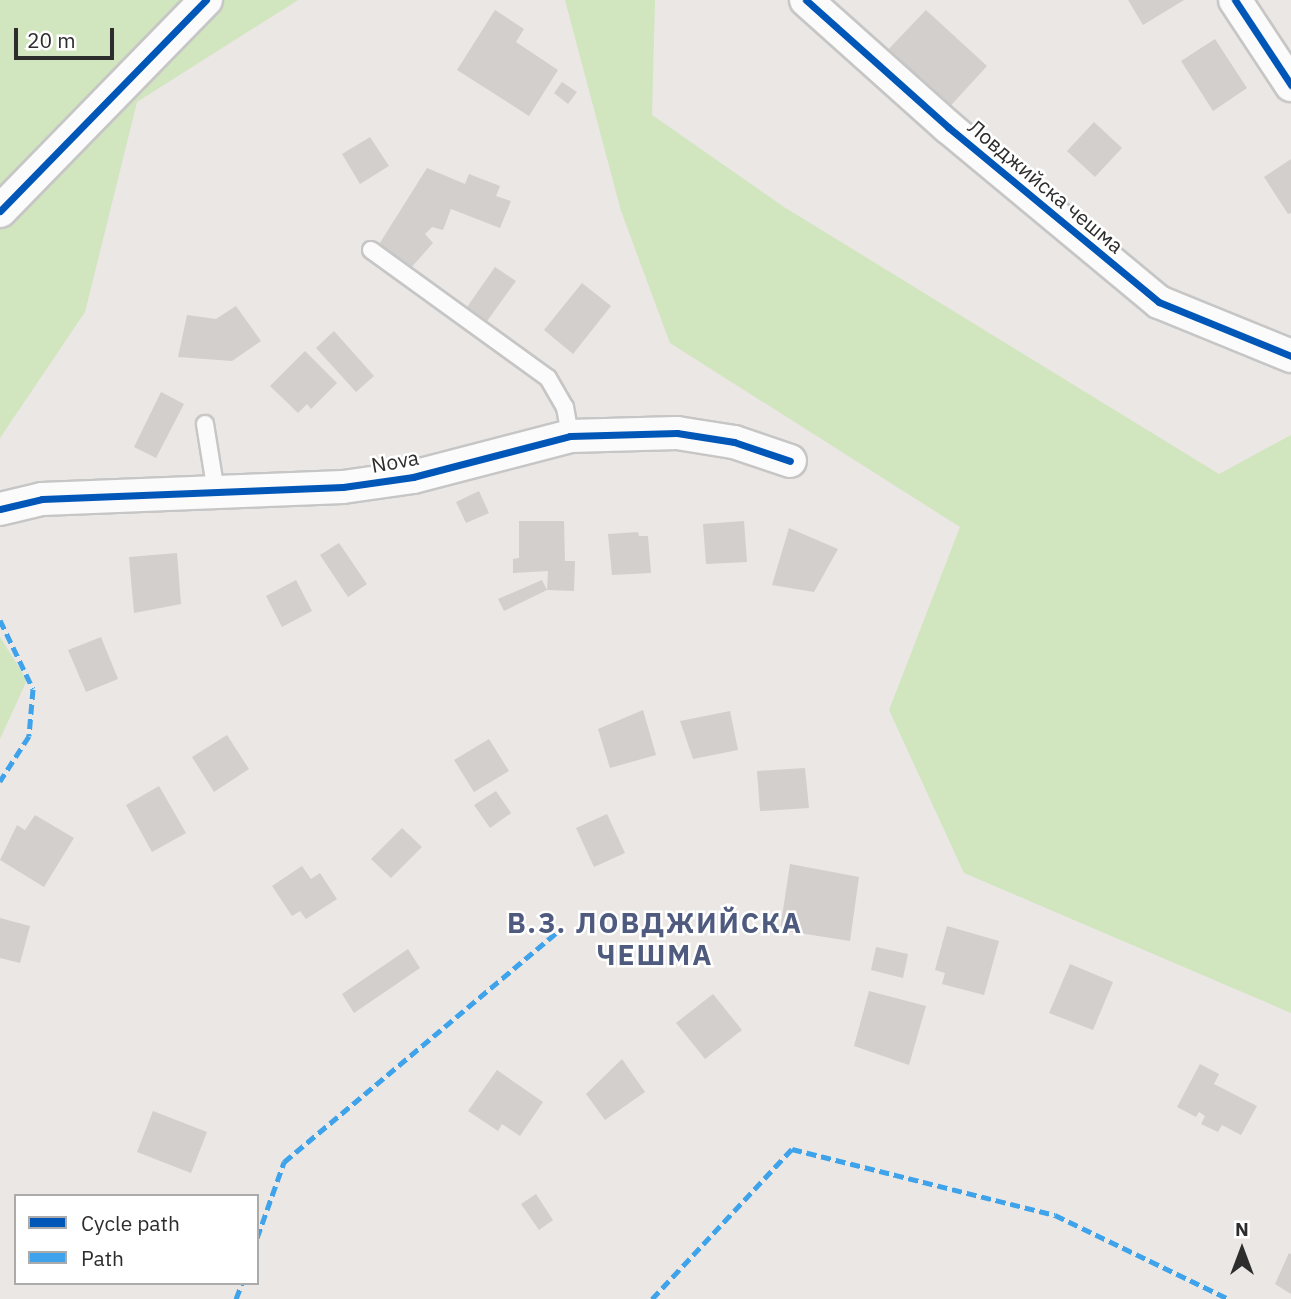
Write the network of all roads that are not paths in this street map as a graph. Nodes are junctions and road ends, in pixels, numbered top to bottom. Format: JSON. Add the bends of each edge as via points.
{"nodes":[{"id":1,"x":206,"y":0,"type":"edge"},
{"id":2,"x":806,"y":0,"type":"edge"},
{"id":3,"x":1235,"y":0,"type":"edge"},
{"id":4,"x":1291,"y":85,"type":"edge"},
{"id":5,"x":0,"y":211,"type":"edge"},
{"id":6,"x":371,"y":250,"type":"dead end"},
{"id":7,"x":1291,"y":356,"type":"edge"},
{"id":8,"x":205,"y":424,"type":"dead end"},
{"id":9,"x":570,"y":436,"type":"junction"},
{"id":10,"x":790,"y":461,"type":"dead end"},
{"id":11,"x":216,"y":492,"type":"junction"},
{"id":12,"x":0,"y":509,"type":"edge"}],
"edges":[{"from":1,"to":5,"type":"street"},
{"from":2,"to":7,"type":"street","name":"Ловджийска чешма","via":[[948,127],[1159,302]]},
{"from":3,"to":4,"type":"street"},
{"from":6,"to":9,"type":"lane","via":[[548,378],[565,407]]},
{"from":8,"to":11,"type":"lane"},
{"from":9,"to":10,"type":"street","name":"Nova","via":[[677,433],[734,442]]},
{"from":9,"to":11,"type":"street","name":"Nova","via":[[413,477],[343,487]]},
{"from":11,"to":12,"type":"street","name":"Nova","via":[[42,499]]}]}
